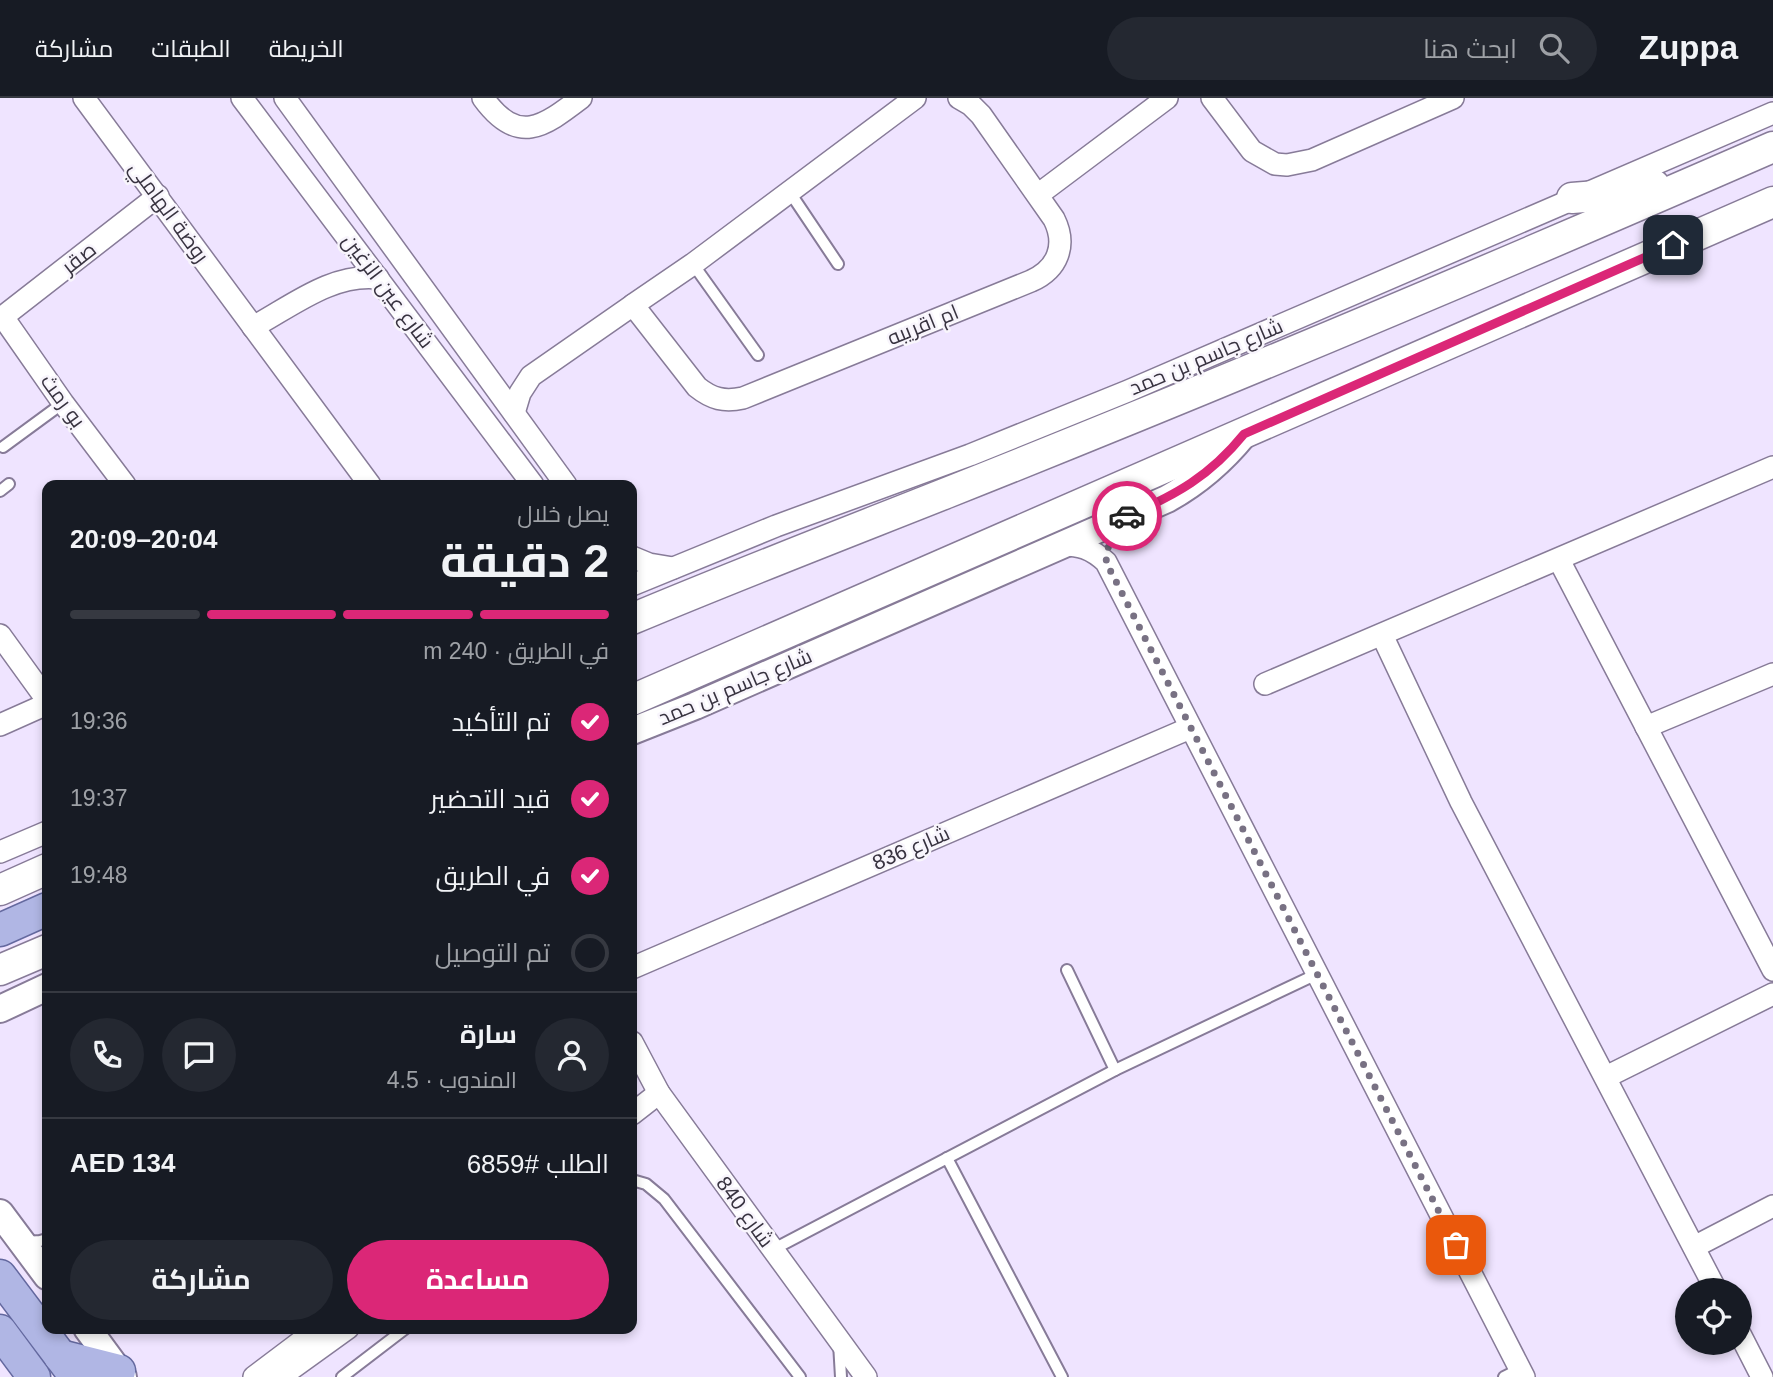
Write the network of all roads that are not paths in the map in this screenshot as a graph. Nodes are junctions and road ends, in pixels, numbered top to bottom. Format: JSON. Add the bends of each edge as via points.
{"nodes":[{"id":1,"x":84,"y":98,"type":"edge"},
{"id":2,"x":242,"y":98,"type":"edge"},
{"id":3,"x":285,"y":98,"type":"edge"},
{"id":4,"x":483,"y":98,"type":"edge"},
{"id":5,"x":581,"y":98,"type":"edge"},
{"id":6,"x":915,"y":98,"type":"edge"},
{"id":7,"x":960,"y":98,"type":"edge"},
{"id":8,"x":1167,"y":98,"type":"edge"},
{"id":9,"x":1212,"y":98,"type":"edge"},
{"id":10,"x":1452,"y":98,"type":"edge"},
{"id":11,"x":1773,"y":113,"type":"edge"},
{"id":12,"x":1773,"y":147,"type":"edge"},
{"id":13,"x":1726,"y":168,"type":"junction"},
{"id":14,"x":789,"y":191,"type":"junction"},
{"id":15,"x":1039,"y":194,"type":"junction"},
{"id":16,"x":158,"y":197,"type":"junction"},
{"id":17,"x":1572,"y":198,"type":"junction"},
{"id":18,"x":1773,"y":202,"type":"edge"},
{"id":19,"x":348,"y":239,"type":"junction"},
{"id":20,"x":693,"y":264,"type":"junction"},
{"id":21,"x":838,"y":264,"type":"dead end"},
{"id":22,"x":378,"y":278,"type":"junction"},
{"id":23,"x":336,"y":282,"type":"junction"},
{"id":24,"x":633,"y":305,"type":"junction"},
{"id":25,"x":2,"y":318,"type":"edge"},
{"id":26,"x":253,"y":327,"type":"junction"},
{"id":27,"x":758,"y":355,"type":"dead end"},
{"id":28,"x":531,"y":376,"type":"junction"},
{"id":29,"x":491,"y":380,"type":"junction"},
{"id":30,"x":63,"y":403,"type":"junction"},
{"id":31,"x":514,"y":413,"type":"junction"},
{"id":32,"x":1244,"y":434,"type":"junction"},
{"id":33,"x":3,"y":447,"type":"dead end"},
{"id":34,"x":1773,"y":467,"type":"edge"},
{"id":35,"x":121,"y":480,"type":"edge"},
{"id":36,"x":366,"y":480,"type":"edge"},
{"id":37,"x":529,"y":480,"type":"edge"},
{"id":38,"x":562,"y":480,"type":"edge"},
{"id":39,"x":1119,"y":520,"type":"junction"},
{"id":40,"x":1060,"y":545,"type":"junction"},
{"id":41,"x":637,"y":558,"type":"edge"},
{"id":42,"x":1559,"y":560,"type":"junction"},
{"id":43,"x":1106,"y":562,"type":"junction"},
{"id":44,"x":673,"y":568,"type":"junction"},
{"id":45,"x":637,"y":583,"type":"edge"},
{"id":46,"x":637,"y":617,"type":"edge"},
{"id":47,"x":0,"y":635,"type":"edge"},
{"id":48,"x":1382,"y":635,"type":"junction"},
{"id":49,"x":716,"y":663,"type":"junction"},
{"id":50,"x":1773,"y":674,"type":"edge"},
{"id":51,"x":1265,"y":684,"type":"dead end"},
{"id":52,"x":42,"y":695,"type":"edge"},
{"id":53,"x":637,"y":698,"type":"edge"},
{"id":54,"x":42,"y":704,"type":"edge"},
{"id":55,"x":637,"y":717,"type":"edge"},
{"id":56,"x":0,"y":725,"type":"edge"},
{"id":57,"x":1646,"y":727,"type":"junction"},
{"id":58,"x":1190,"y":728,"type":"junction"},
{"id":59,"x":637,"y":729,"type":"edge"},
{"id":60,"x":42,"y":834,"type":"edge"},
{"id":61,"x":0,"y":852,"type":"edge"},
{"id":62,"x":42,"y":871,"type":"edge"},
{"id":63,"x":0,"y":890,"type":"edge"},
{"id":64,"x":42,"y":911,"type":"edge"},
{"id":65,"x":0,"y":930,"type":"edge"},
{"id":66,"x":42,"y":952,"type":"edge"},
{"id":67,"x":637,"y":966,"type":"edge"},
{"id":68,"x":0,"y":970,"type":"edge"},
{"id":69,"x":1067,"y":970,"type":"dead end"},
{"id":70,"x":1773,"y":970,"type":"edge"},
{"id":71,"x":1317,"y":974,"type":"junction"},
{"id":72,"x":42,"y":989,"type":"edge"},
{"id":73,"x":1773,"y":994,"type":"edge"},
{"id":74,"x":0,"y":1009,"type":"edge"},
{"id":75,"x":637,"y":1051,"type":"edge"},
{"id":76,"x":1115,"y":1070,"type":"junction"},
{"id":77,"x":1606,"y":1077,"type":"junction"},
{"id":78,"x":659,"y":1093,"type":"junction"},
{"id":79,"x":637,"y":1110,"type":"edge"},
{"id":80,"x":947,"y":1158,"type":"junction"},
{"id":81,"x":637,"y":1181,"type":"edge"},
{"id":82,"x":1773,"y":1206,"type":"edge"},
{"id":83,"x":0,"y":1213,"type":"edge"},
{"id":84,"x":34,"y":1240,"type":"edge"},
{"id":85,"x":1694,"y":1247,"type":"junction"},
{"id":86,"x":772,"y":1250,"type":"junction"},
{"id":87,"x":42,"y":1262,"type":"edge"},
{"id":88,"x":0,"y":1276,"type":"edge"},
{"id":89,"x":1710,"y":1278,"type":"edge"},
{"id":90,"x":0,"y":1331,"type":"edge"},
{"id":91,"x":42,"y":1332,"type":"edge"},
{"id":92,"x":44,"y":1334,"type":"edge"},
{"id":93,"x":91,"y":1334,"type":"edge"},
{"id":94,"x":311,"y":1334,"type":"edge"},
{"id":95,"x":340,"y":1334,"type":"edge"},
{"id":96,"x":398,"y":1334,"type":"edge"},
{"id":97,"x":839,"y":1340,"type":"junction"},
{"id":98,"x":1751,"y":1355,"type":"edge"},
{"id":99,"x":68,"y":1366,"type":"edge"},
{"id":100,"x":121,"y":1374,"type":"edge"},
{"id":101,"x":1516,"y":1374,"type":"edge"},
{"id":102,"x":34,"y":1377,"type":"edge"},
{"id":103,"x":254,"y":1377,"type":"edge"},
{"id":104,"x":280,"y":1377,"type":"edge"},
{"id":105,"x":342,"y":1377,"type":"edge"},
{"id":106,"x":800,"y":1377,"type":"edge"},
{"id":107,"x":841,"y":1377,"type":"edge"},
{"id":108,"x":866,"y":1377,"type":"edge"},
{"id":109,"x":1062,"y":1377,"type":"edge"},
{"id":110,"x":1762,"y":1377,"type":"edge"}],
"edges":[{"from":1,"to":16,"type":"street","name":"روضة الهاملي"},
{"from":2,"to":19,"type":"street","name":"شارع عين الزغين"},
{"from":3,"to":29,"type":"street","name":"شارع عين الزغين"},
{"from":4,"to":5,"type":"street","via":[[503,120],[525,127],[548,122]]},
{"from":6,"to":14,"type":"street"},
{"from":7,"to":15,"type":"street","name":"ام اقريبه","via":[[981,115]]},
{"from":8,"to":15,"type":"street"},
{"from":9,"to":10,"type":"street","via":[[1252,151],[1275,164],[1287,165],[1312,160]]},
{"from":11,"to":17,"type":"street","name":"شارع جاسم بن حمد"},
{"from":12,"to":13,"type":"main road","name":"شارع جاسم بن حمد"},
{"from":13,"to":17,"type":"main road","via":[[1622,194]]},
{"from":13,"to":46,"type":"main road","name":"شارع جاسم بن حمد","via":[[1464,281]]},
{"from":14,"to":20,"type":"street"},
{"from":14,"to":21,"type":"lane"},
{"from":15,"to":24,"type":"street","name":"ام اقريبه","via":[[1060,230],[1061,243],[1059,256],[1043,276],[743,398],[718,400],[697,387]]},
{"from":16,"to":25,"type":"street","name":"صقر"},
{"from":16,"to":26,"type":"street","name":"روضة الهاملي"},
{"from":17,"to":44,"type":"street","name":"شارع جاسم بن حمد","via":[[1128,391]]},
{"from":18,"to":32,"type":"main road","name":"شارع جاسم بن حمد"},
{"from":19,"to":22,"type":"street","name":"شارع عين الزغين"},
{"from":19,"to":23,"type":"street","via":[[346,263]]},
{"from":20,"to":24,"type":"street"},
{"from":20,"to":27,"type":"lane"},
{"from":22,"to":23,"type":"street"},
{"from":22,"to":37,"type":"street","name":"شارع عين الزغين"},
{"from":23,"to":26,"type":"street"},
{"from":24,"to":28,"type":"street"},
{"from":25,"to":30,"type":"street","name":"بو رمث"},
{"from":26,"to":36,"type":"street","name":"روضة الهاملي"},
{"from":28,"to":29,"type":"street"},
{"from":28,"to":31,"type":"street"},
{"from":29,"to":31,"type":"street","name":"شارع عين الزغين"},
{"from":30,"to":33,"type":"lane"},
{"from":30,"to":35,"type":"street","name":"بو رمث"},
{"from":31,"to":38,"type":"street","name":"شارع عين الزغين"},
{"from":32,"to":39,"type":"street","name":"شارع جاسم بن حمد","via":[[1201,477],[1167,499]]},
{"from":32,"to":49,"type":"main road","name":"شارع جاسم بن حمد"},
{"from":34,"to":42,"type":"street"},
{"from":39,"to":40,"type":"street","name":"شارع جاسم بن حمد"},
{"from":39,"to":43,"type":"street"},
{"from":40,"to":43,"type":"street","via":[[1080,546]]},
{"from":40,"to":59,"type":"street","name":"شارع جاسم بن حمد"},
{"from":41,"to":44,"type":"street"},
{"from":42,"to":48,"type":"street"},
{"from":42,"to":57,"type":"street"},
{"from":43,"to":58,"type":"street"},
{"from":44,"to":45,"type":"street","name":"شارع جاسم بن حمد"},
{"from":47,"to":52,"type":"street"},
{"from":48,"to":51,"type":"street"},
{"from":48,"to":77,"type":"street","via":[[1461,802]]},
{"from":49,"to":53,"type":"main road","name":"شارع جاسم بن حمد"},
{"from":49,"to":55,"type":"main road","via":[[691,690]]},
{"from":50,"to":57,"type":"street"},
{"from":54,"to":56,"type":"street"},
{"from":57,"to":70,"type":"street"},
{"from":58,"to":67,"type":"street","name":"شارع 836"},
{"from":58,"to":71,"type":"street"},
{"from":60,"to":61,"type":"street"},
{"from":62,"to":63,"type":"main road"},
{"from":64,"to":65,"type":"main road"},
{"from":66,"to":68,"type":"main road"},
{"from":69,"to":76,"type":"lane"},
{"from":71,"to":76,"type":"lane"},
{"from":71,"to":101,"type":"street"},
{"from":72,"to":74,"type":"street"},
{"from":73,"to":77,"type":"street"},
{"from":75,"to":78,"type":"street","name":"شارع 840"},
{"from":76,"to":80,"type":"lane"},
{"from":77,"to":85,"type":"street"},
{"from":78,"to":79,"type":"street"},
{"from":78,"to":86,"type":"street","name":"شارع 840"},
{"from":80,"to":86,"type":"lane"},
{"from":80,"to":109,"type":"lane"},
{"from":81,"to":106,"type":"lane","via":[[664,1199]]},
{"from":82,"to":85,"type":"street"},
{"from":83,"to":84,"type":"street"},
{"from":84,"to":87,"type":"street"},
{"from":85,"to":89,"type":"street"},
{"from":86,"to":97,"type":"street","name":"شارع 840"},
{"from":88,"to":91,"type":"main road"},
{"from":90,"to":102,"type":"main road"},
{"from":92,"to":99,"type":"main road"},
{"from":93,"to":100,"type":"street"},
{"from":94,"to":103,"type":"street"},
{"from":95,"to":104,"type":"street"},
{"from":96,"to":105,"type":"lane"},
{"from":97,"to":107,"type":"lane"},
{"from":97,"to":108,"type":"street","name":"شارع 840"},
{"from":98,"to":110,"type":"street"},
{"from":99,"to":100,"type":"main road"}]}
